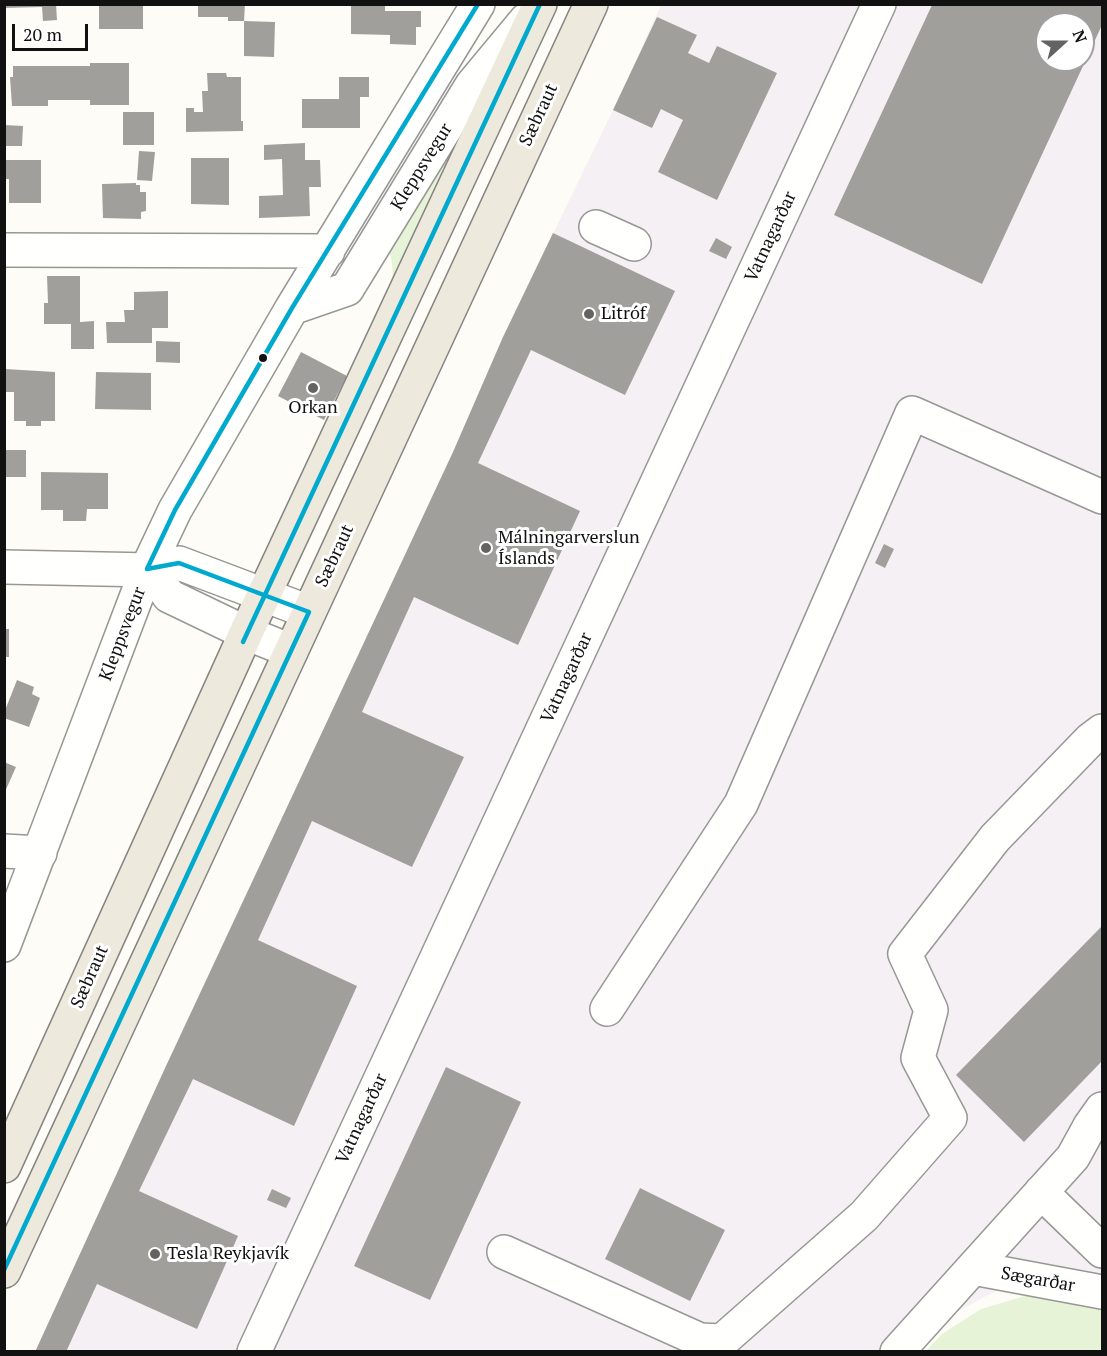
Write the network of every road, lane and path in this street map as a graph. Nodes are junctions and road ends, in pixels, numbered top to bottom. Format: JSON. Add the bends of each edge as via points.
{"nodes":[{"id":1,"x":478,"y":4,"type":"edge"},
{"id":2,"x":540,"y":4,"type":"edge"},
{"id":3,"x":591,"y":4,"type":"edge"},
{"id":4,"x":879,"y":4,"type":"edge"},
{"id":5,"x":596,"y":227,"type":"dead end"},
{"id":6,"x":634,"y":244,"type":"dead end"},
{"id":7,"x":4,"y":250,"type":"edge"},
{"id":8,"x":328,"y":251,"type":"junction"},
{"id":9,"x":292,"y":308,"type":"junction"},
{"id":10,"x":1102,"y":497,"type":"edge"},
{"id":11,"x":4,"y":567,"type":"edge"},
{"id":12,"x":149,"y":569,"type":"junction"},
{"id":13,"x":264,"y":595,"type":"junction"},
{"id":14,"x":309,"y":612,"type":"junction"},
{"id":15,"x":246,"y":633,"type":"junction"},
{"id":16,"x":291,"y":651,"type":"junction"},
{"id":17,"x":1102,"y":731,"type":"edge"},
{"id":18,"x":4,"y":851,"type":"edge"},
{"id":19,"x":40,"y":853,"type":"junction"},
{"id":20,"x":4,"y":945,"type":"edge"},
{"id":21,"x":607,"y":1009,"type":"dead end"},
{"id":22,"x":1102,"y":1109,"type":"edge"},
{"id":23,"x":1102,"y":1139,"type":"edge"},
{"id":24,"x":1073,"y":1157,"type":"junction"},
{"id":25,"x":4,"y":1166,"type":"edge"},
{"id":26,"x":1041,"y":1192,"type":"junction"},
{"id":27,"x":1102,"y":1251,"type":"edge"},
{"id":28,"x":504,"y":1252,"type":"dead end"},
{"id":29,"x":973,"y":1268,"type":"junction"},
{"id":30,"x":4,"y":1271,"type":"edge"},
{"id":31,"x":1102,"y":1292,"type":"edge"},
{"id":32,"x":254,"y":1352,"type":"edge"},
{"id":33,"x":897,"y":1352,"type":"edge"}],
"edges":[{"from":1,"to":8,"type":"street","name":"Kleppsvegur"},
{"from":2,"to":9,"type":"street","name":"Kleppsvegur","via":[[472,85],[348,289]]},
{"from":2,"to":13,"type":"main road","name":"Sæbraut"},
{"from":3,"to":14,"type":"main road","name":"Sæbraut"},
{"from":4,"to":32,"type":"street","name":"Vatnagarðar"},
{"from":5,"to":6,"type":"street"},
{"from":7,"to":8,"type":"street"},
{"from":8,"to":9,"type":"street","name":"Kleppsvegur"},
{"from":9,"to":12,"type":"street","name":"Kleppsvegur","via":[[176,510]]},
{"from":10,"to":21,"type":"street","via":[[912,413],[741,804]]},
{"from":11,"to":12,"type":"street"},
{"from":12,"to":13,"type":"street","via":[[179,563]]},
{"from":12,"to":15,"type":"street","via":[[169,596]]},
{"from":12,"to":19,"type":"street","name":"Kleppsvegur"},
{"from":13,"to":14,"type":"street"},
{"from":13,"to":15,"type":"main road","name":"Sæbraut"},
{"from":14,"to":16,"type":"main road","name":"Sæbraut"},
{"from":15,"to":16,"type":"street"},
{"from":15,"to":25,"type":"main road","name":"Sæbraut"},
{"from":16,"to":30,"type":"main road","name":"Sæbraut"},
{"from":17,"to":28,"type":"street","via":[[995,838],[904,954],[931,1010],[918,1058],[950,1118],[864,1216],[722,1341],[700,1340]]},
{"from":18,"to":19,"type":"street"},
{"from":19,"to":20,"type":"street","name":"Kleppsvegur"},
{"from":22,"to":24,"type":"street","name":"Sægarðar"},
{"from":23,"to":24,"type":"street","name":"Sægarðar"},
{"from":24,"to":26,"type":"street","name":"Sægarðar"},
{"from":26,"to":27,"type":"street"},
{"from":26,"to":29,"type":"street","name":"Sægarðar"},
{"from":29,"to":31,"type":"street","name":"Sægarðar"},
{"from":29,"to":33,"type":"street","name":"Sægarðar"}]}
